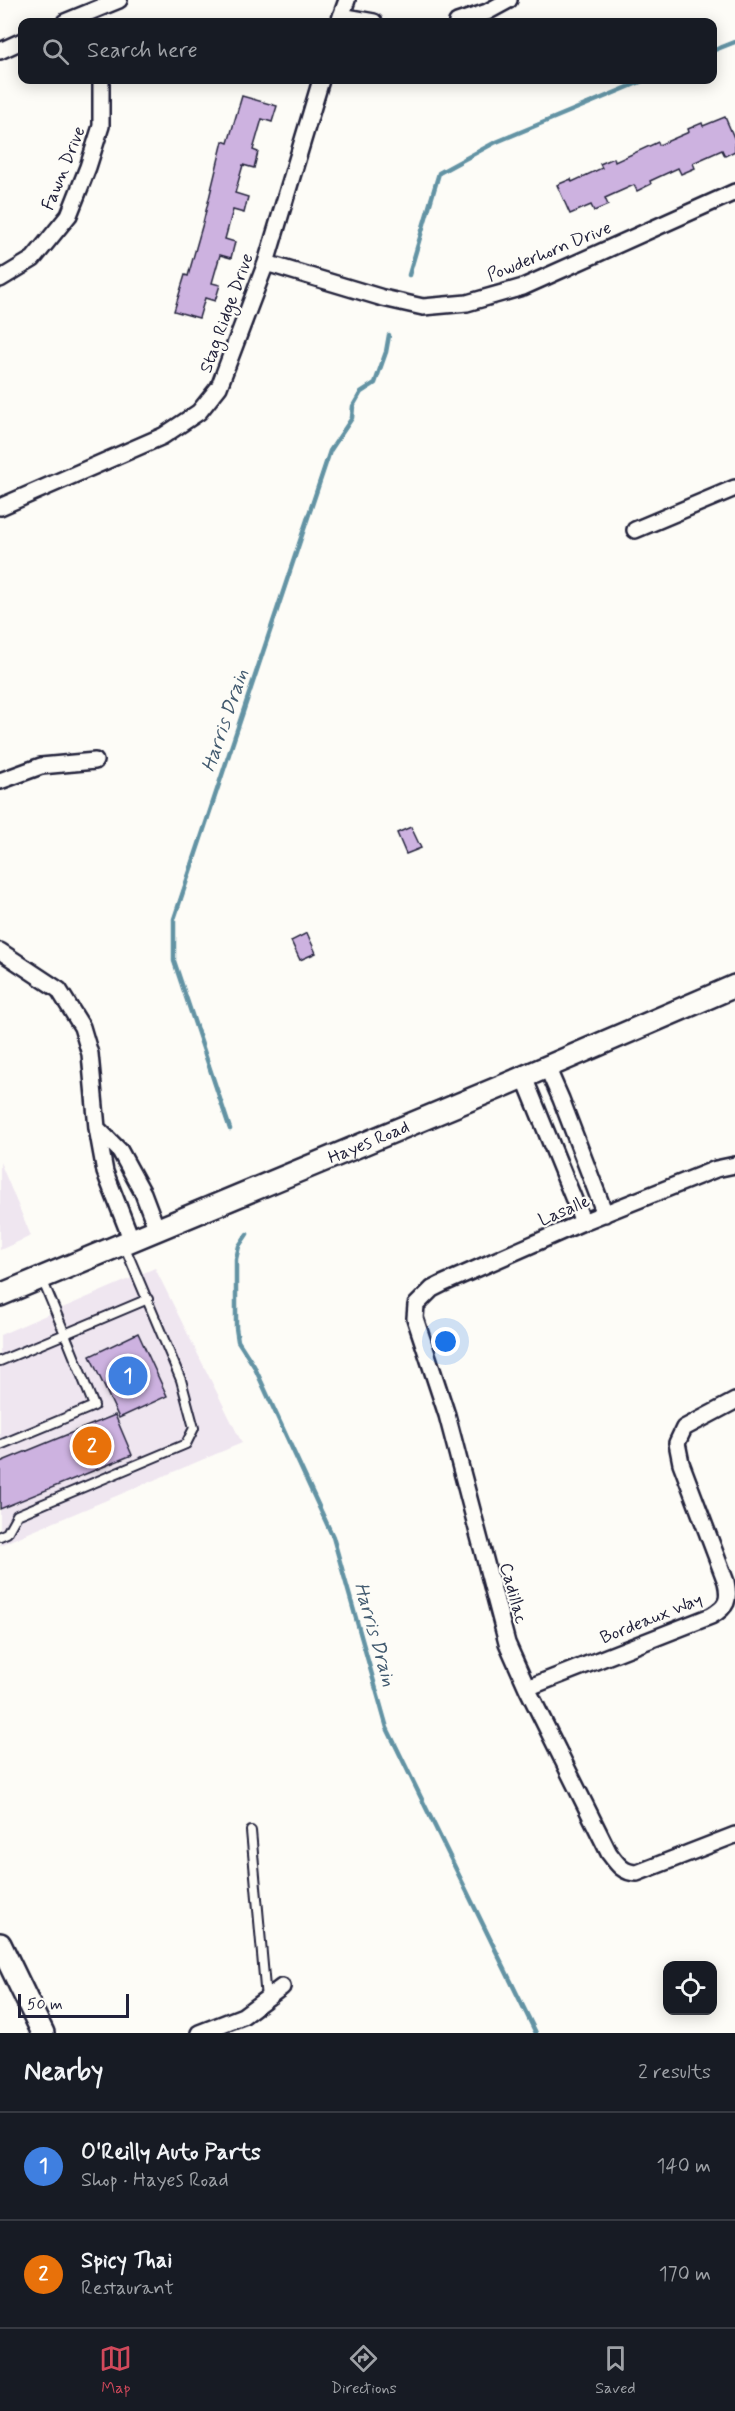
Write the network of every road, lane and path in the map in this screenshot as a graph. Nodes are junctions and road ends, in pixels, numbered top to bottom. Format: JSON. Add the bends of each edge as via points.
{"nodes":[{"id":1,"x":119,"y":0,"type":"edge"},
{"id":2,"x":347,"y":0,"type":"edge"},
{"id":3,"x":509,"y":0,"type":"edge"},
{"id":4,"x":85,"y":18,"type":"edge"},
{"id":5,"x":340,"y":18,"type":"edge"},
{"id":6,"x":470,"y":18,"type":"edge"},
{"id":7,"x":18,"y":43,"type":"edge"},
{"id":8,"x":0,"y":51,"type":"edge"},
{"id":9,"x":101,"y":84,"type":"edge"},
{"id":10,"x":320,"y":84,"type":"edge"},
{"id":11,"x":735,"y":192,"type":"edge"},
{"id":12,"x":266,"y":263,"type":"junction"},
{"id":13,"x":0,"y":279,"type":"edge"},
{"id":14,"x":735,"y":488,"type":"edge"},
{"id":15,"x":0,"y":507,"type":"edge"},
{"id":16,"x":635,"y":530,"type":"dead end"},
{"id":17,"x":95,"y":761,"type":"dead end"},
{"id":18,"x":0,"y":781,"type":"edge"},
{"id":19,"x":0,"y":951,"type":"edge"},
{"id":20,"x":735,"y":986,"type":"edge"},
{"id":21,"x":546,"y":1067,"type":"junction"},
{"id":22,"x":524,"y":1077,"type":"junction"},
{"id":23,"x":97,"y":1128,"type":"junction"},
{"id":24,"x":735,"y":1165,"type":"edge"},
{"id":25,"x":605,"y":1214,"type":"junction"},
{"id":26,"x":583,"y":1222,"type":"junction"},
{"id":27,"x":157,"y":1230,"type":"junction"},
{"id":28,"x":128,"y":1242,"type":"junction"},
{"id":29,"x":41,"y":1277,"type":"junction"},
{"id":30,"x":0,"y":1294,"type":"edge"},
{"id":31,"x":148,"y":1299,"type":"junction"},
{"id":32,"x":416,"y":1305,"type":"joint"},
{"id":33,"x":65,"y":1334,"type":"junction"},
{"id":34,"x":0,"y":1361,"type":"edge"},
{"id":35,"x":735,"y":1401,"type":"edge"},
{"id":36,"x":0,"y":1445,"type":"edge"},
{"id":37,"x":0,"y":1536,"type":"edge"},
{"id":38,"x":527,"y":1688,"type":"junction"},
{"id":39,"x":251,"y":1831,"type":"dead end"},
{"id":40,"x":735,"y":1835,"type":"edge"},
{"id":41,"x":0,"y":1944,"type":"edge"},
{"id":42,"x":282,"y":1987,"type":"dead end"},
{"id":43,"x":266,"y":1999,"type":"junction"},
{"id":44,"x":44,"y":2033,"type":"edge"},
{"id":45,"x":199,"y":2033,"type":"edge"}],
"edges":[{"from":1,"to":4,"type":"street"},
{"from":2,"to":5,"type":"street"},
{"from":3,"to":6,"type":"street"},
{"from":7,"to":8,"type":"street"},
{"from":9,"to":13,"type":"street","name":"Fawn Drive","via":[[101,126],[69,215],[33,259]]},
{"from":10,"to":12,"type":"street","name":"Stag Ridge Drive"},
{"from":11,"to":12,"type":"street","name":"Powderhorn Drive","via":[[523,287],[467,303],[423,307]]},
{"from":12,"to":15,"type":"street","name":"Stag Ridge Drive","via":[[219,387],[198,412],[163,436]]},
{"from":14,"to":16,"type":"street"},
{"from":17,"to":18,"type":"street","via":[[41,766]]},
{"from":19,"to":23,"type":"street","via":[[59,990],[82,1027],[90,1054]]},
{"from":20,"to":21,"type":"street","name":"Hayes Road"},
{"from":21,"to":22,"type":"street","name":"Hayes Road"},
{"from":21,"to":25,"type":"street"},
{"from":22,"to":26,"type":"street"},
{"from":22,"to":27,"type":"street","name":"Hayes Road"},
{"from":23,"to":27,"type":"street","via":[[120,1151],[143,1193]]},
{"from":23,"to":28,"type":"street","via":[[105,1172]]},
{"from":24,"to":25,"type":"street","name":"Lasalle"},
{"from":25,"to":26,"type":"street","name":"Lasalle"},
{"from":26,"to":32,"type":"street","name":"Lasalle","via":[[442,1284]]},
{"from":27,"to":28,"type":"street","name":"Hayes Road"},
{"from":28,"to":29,"type":"street","name":"Hayes Road"},
{"from":28,"to":31,"type":"lane"},
{"from":29,"to":30,"type":"street","name":"Hayes Road"},
{"from":29,"to":33,"type":"lane"},
{"from":31,"to":33,"type":"lane"},
{"from":31,"to":37,"type":"lane","via":[[182,1380],[194,1428],[186,1444],[17,1515],[7,1533]]},
{"from":32,"to":38,"type":"street","name":"Cadillac","via":[[419,1335],[447,1415],[497,1611]]},
{"from":33,"to":34,"type":"lane"},
{"from":33,"to":36,"type":"lane","via":[[94,1406]]},
{"from":35,"to":38,"type":"street","name":"Bordeaux Way","via":[[684,1428],[677,1443],[726,1582],[726,1606],[711,1616]]},
{"from":38,"to":40,"type":"street","name":"Cadillac","via":[[609,1853],[626,1872],[645,1871]]},
{"from":39,"to":43,"type":"lane"},
{"from":41,"to":44,"type":"street"},
{"from":42,"to":43,"type":"street"},
{"from":43,"to":45,"type":"street","via":[[243,2016]]}]}
